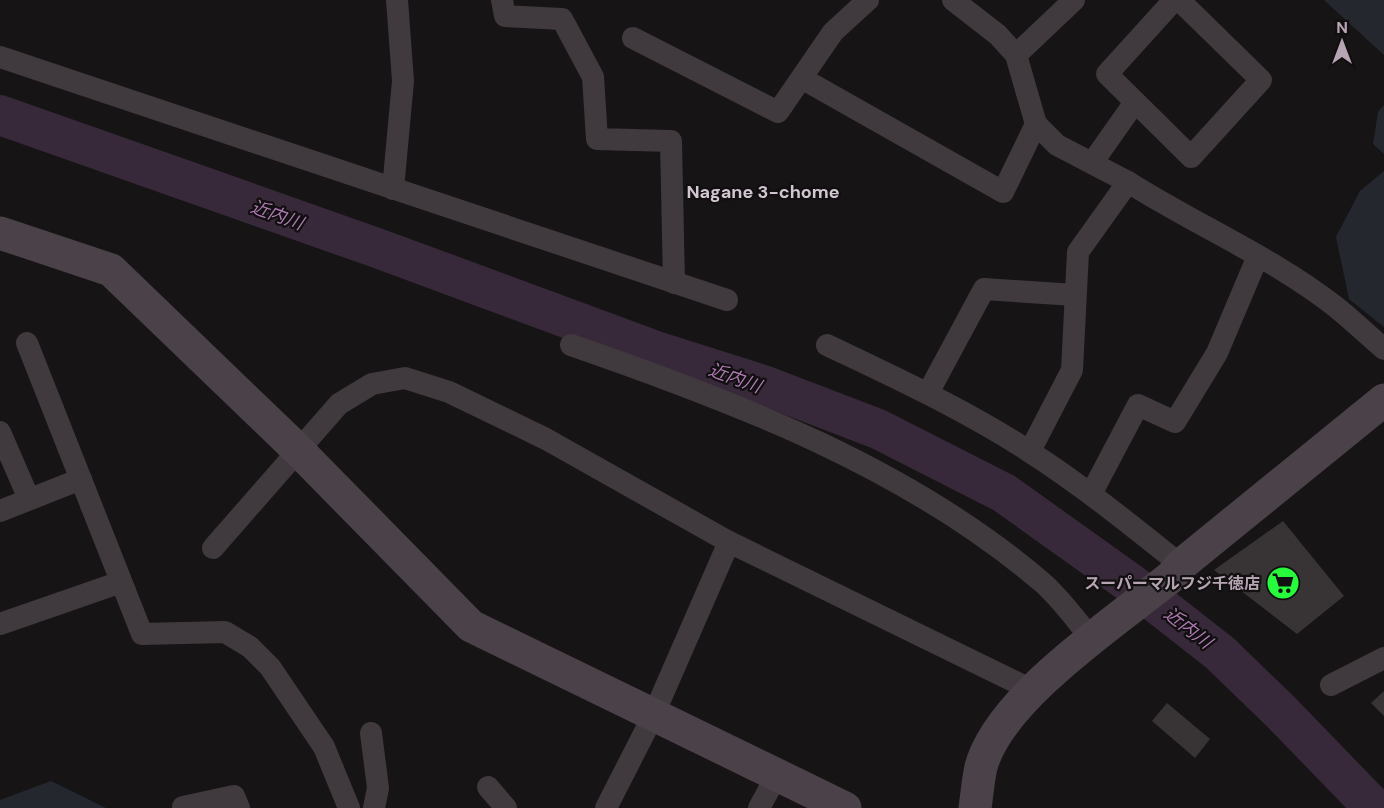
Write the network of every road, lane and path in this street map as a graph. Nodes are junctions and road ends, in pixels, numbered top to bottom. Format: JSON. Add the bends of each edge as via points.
{"nodes":[{"id":1,"x":397,"y":0,"type":"edge"},
{"id":2,"x":502,"y":0,"type":"edge"},
{"id":3,"x":868,"y":0,"type":"edge"},
{"id":4,"x":953,"y":0,"type":"edge"},
{"id":5,"x":1074,"y":0,"type":"edge"},
{"id":6,"x":1174,"y":0,"type":"edge"},
{"id":7,"x":1179,"y":0,"type":"edge"},
{"id":8,"x":633,"y":38,"type":"dead end"},
{"id":9,"x":1016,"y":55,"type":"junction"},
{"id":10,"x":0,"y":57,"type":"edge"},
{"id":11,"x":803,"y":79,"type":"junction"},
{"id":12,"x":1135,"y":102,"type":"junction"},
{"id":13,"x":1036,"y":124,"type":"junction"},
{"id":14,"x":1092,"y":163,"type":"junction"},
{"id":15,"x":1128,"y":182,"type":"junction"},
{"id":16,"x":393,"y":189,"type":"junction"},
{"id":17,"x":0,"y":233,"type":"edge"},
{"id":18,"x":1258,"y":256,"type":"junction"},
{"id":19,"x":674,"y":283,"type":"junction"},
{"id":20,"x":1075,"y":295,"type":"junction"},
{"id":21,"x":727,"y":300,"type":"dead end"},
{"id":22,"x":27,"y":343,"type":"dead end"},
{"id":23,"x":571,"y":345,"type":"dead end"},
{"id":24,"x":827,"y":345,"type":"dead end"},
{"id":25,"x":1384,"y":349,"type":"edge"},
{"id":26,"x":927,"y":393,"type":"junction"},
{"id":27,"x":1384,"y":400,"type":"edge"},
{"id":28,"x":0,"y":432,"type":"edge"},
{"id":29,"x":298,"y":450,"type":"junction"},
{"id":30,"x":1030,"y":451,"type":"junction"},
{"id":31,"x":81,"y":479,"type":"junction"},
{"id":32,"x":1091,"y":494,"type":"junction"},
{"id":33,"x":29,"y":499,"type":"junction"},
{"id":34,"x":0,"y":511,"type":"edge"},
{"id":35,"x":729,"y":542,"type":"junction"},
{"id":36,"x":213,"y":548,"type":"dead end"},
{"id":37,"x":1176,"y":570,"type":"junction"},
{"id":38,"x":121,"y":582,"type":"junction"},
{"id":39,"x":0,"y":624,"type":"edge"},
{"id":40,"x":1097,"y":634,"type":"junction"},
{"id":41,"x":1384,"y":658,"type":"edge"},
{"id":42,"x":1331,"y":685,"type":"dead end"},
{"id":43,"x":1034,"y":691,"type":"junction"},
{"id":44,"x":652,"y":716,"type":"junction"},
{"id":45,"x":371,"y":734,"type":"dead end"},
{"id":46,"x":777,"y":775,"type":"junction"},
{"id":47,"x":488,"y":788,"type":"dead end"},
{"id":48,"x":183,"y":807,"type":"edge"},
{"id":49,"x":239,"y":808,"type":"edge"},
{"id":50,"x":349,"y":808,"type":"edge"},
{"id":51,"x":374,"y":808,"type":"edge"},
{"id":52,"x":506,"y":808,"type":"edge"},
{"id":53,"x":606,"y":808,"type":"edge"},
{"id":54,"x":759,"y":808,"type":"edge"},
{"id":55,"x":845,"y":808,"type":"edge"},
{"id":56,"x":975,"y":808,"type":"edge"}],
"edges":[{"from":1,"to":16,"type":"street","via":[[403,81]]},
{"from":2,"to":19,"type":"street","via":[[505,16],[561,19],[593,77],[597,139],[671,141]]},
{"from":3,"to":11,"type":"street","via":[[833,32]]},
{"from":4,"to":9,"type":"street","via":[[998,35]]},
{"from":5,"to":9,"type":"street"},
{"from":6,"to":12,"type":"street","via":[[1107,74]]},
{"from":7,"to":12,"type":"street","via":[[1261,80],[1191,157]]},
{"from":8,"to":11,"type":"street","via":[[778,112]]},
{"from":9,"to":13,"type":"street"},
{"from":10,"to":16,"type":"street"},
{"from":11,"to":13,"type":"street","via":[[1003,192]]},
{"from":12,"to":14,"type":"street"},
{"from":13,"to":14,"type":"street","via":[[1057,145]]},
{"from":14,"to":15,"type":"street"},
{"from":15,"to":18,"type":"street"},
{"from":15,"to":20,"type":"street","via":[[1078,252]]},
{"from":16,"to":19,"type":"street"},
{"from":17,"to":29,"type":"street","via":[[111,270]]},
{"from":18,"to":25,"type":"street","via":[[1335,306]]},
{"from":18,"to":32,"type":"street","via":[[1217,353],[1175,422],[1138,405]]},
{"from":19,"to":21,"type":"street"},
{"from":20,"to":26,"type":"street","via":[[984,289]]},
{"from":20,"to":30,"type":"street","via":[[1072,370]]},
{"from":22,"to":31,"type":"street"},
{"from":23,"to":40,"type":"street","via":[[656,374],[794,431],[878,473],[976,531],[1045,585]]},
{"from":24,"to":26,"type":"street"},
{"from":26,"to":30,"type":"street"},
{"from":27,"to":37,"type":"street"},
{"from":28,"to":33,"type":"street"},
{"from":29,"to":35,"type":"street","via":[[339,404],[372,384],[405,378],[449,392],[546,439]]},
{"from":29,"to":36,"type":"street"},
{"from":29,"to":44,"type":"street","via":[[471,626]]},
{"from":30,"to":32,"type":"street"},
{"from":31,"to":33,"type":"street"},
{"from":31,"to":38,"type":"street"},
{"from":32,"to":37,"type":"street"},
{"from":33,"to":34,"type":"street"},
{"from":35,"to":43,"type":"street"},
{"from":35,"to":44,"type":"street"},
{"from":37,"to":40,"type":"street"},
{"from":38,"to":39,"type":"street"},
{"from":38,"to":50,"type":"street","via":[[142,634],[225,632],[250,647],[270,667],[324,747]]},
{"from":40,"to":43,"type":"street"},
{"from":41,"to":42,"type":"street"},
{"from":43,"to":56,"type":"street","via":[[1001,728],[981,765]]},
{"from":44,"to":46,"type":"street"},
{"from":44,"to":53,"type":"street"},
{"from":45,"to":51,"type":"street","via":[[378,788]]},
{"from":46,"to":54,"type":"street"},
{"from":46,"to":55,"type":"street"},
{"from":47,"to":52,"type":"street"},
{"from":48,"to":49,"type":"street","via":[[234,796]]}]}
